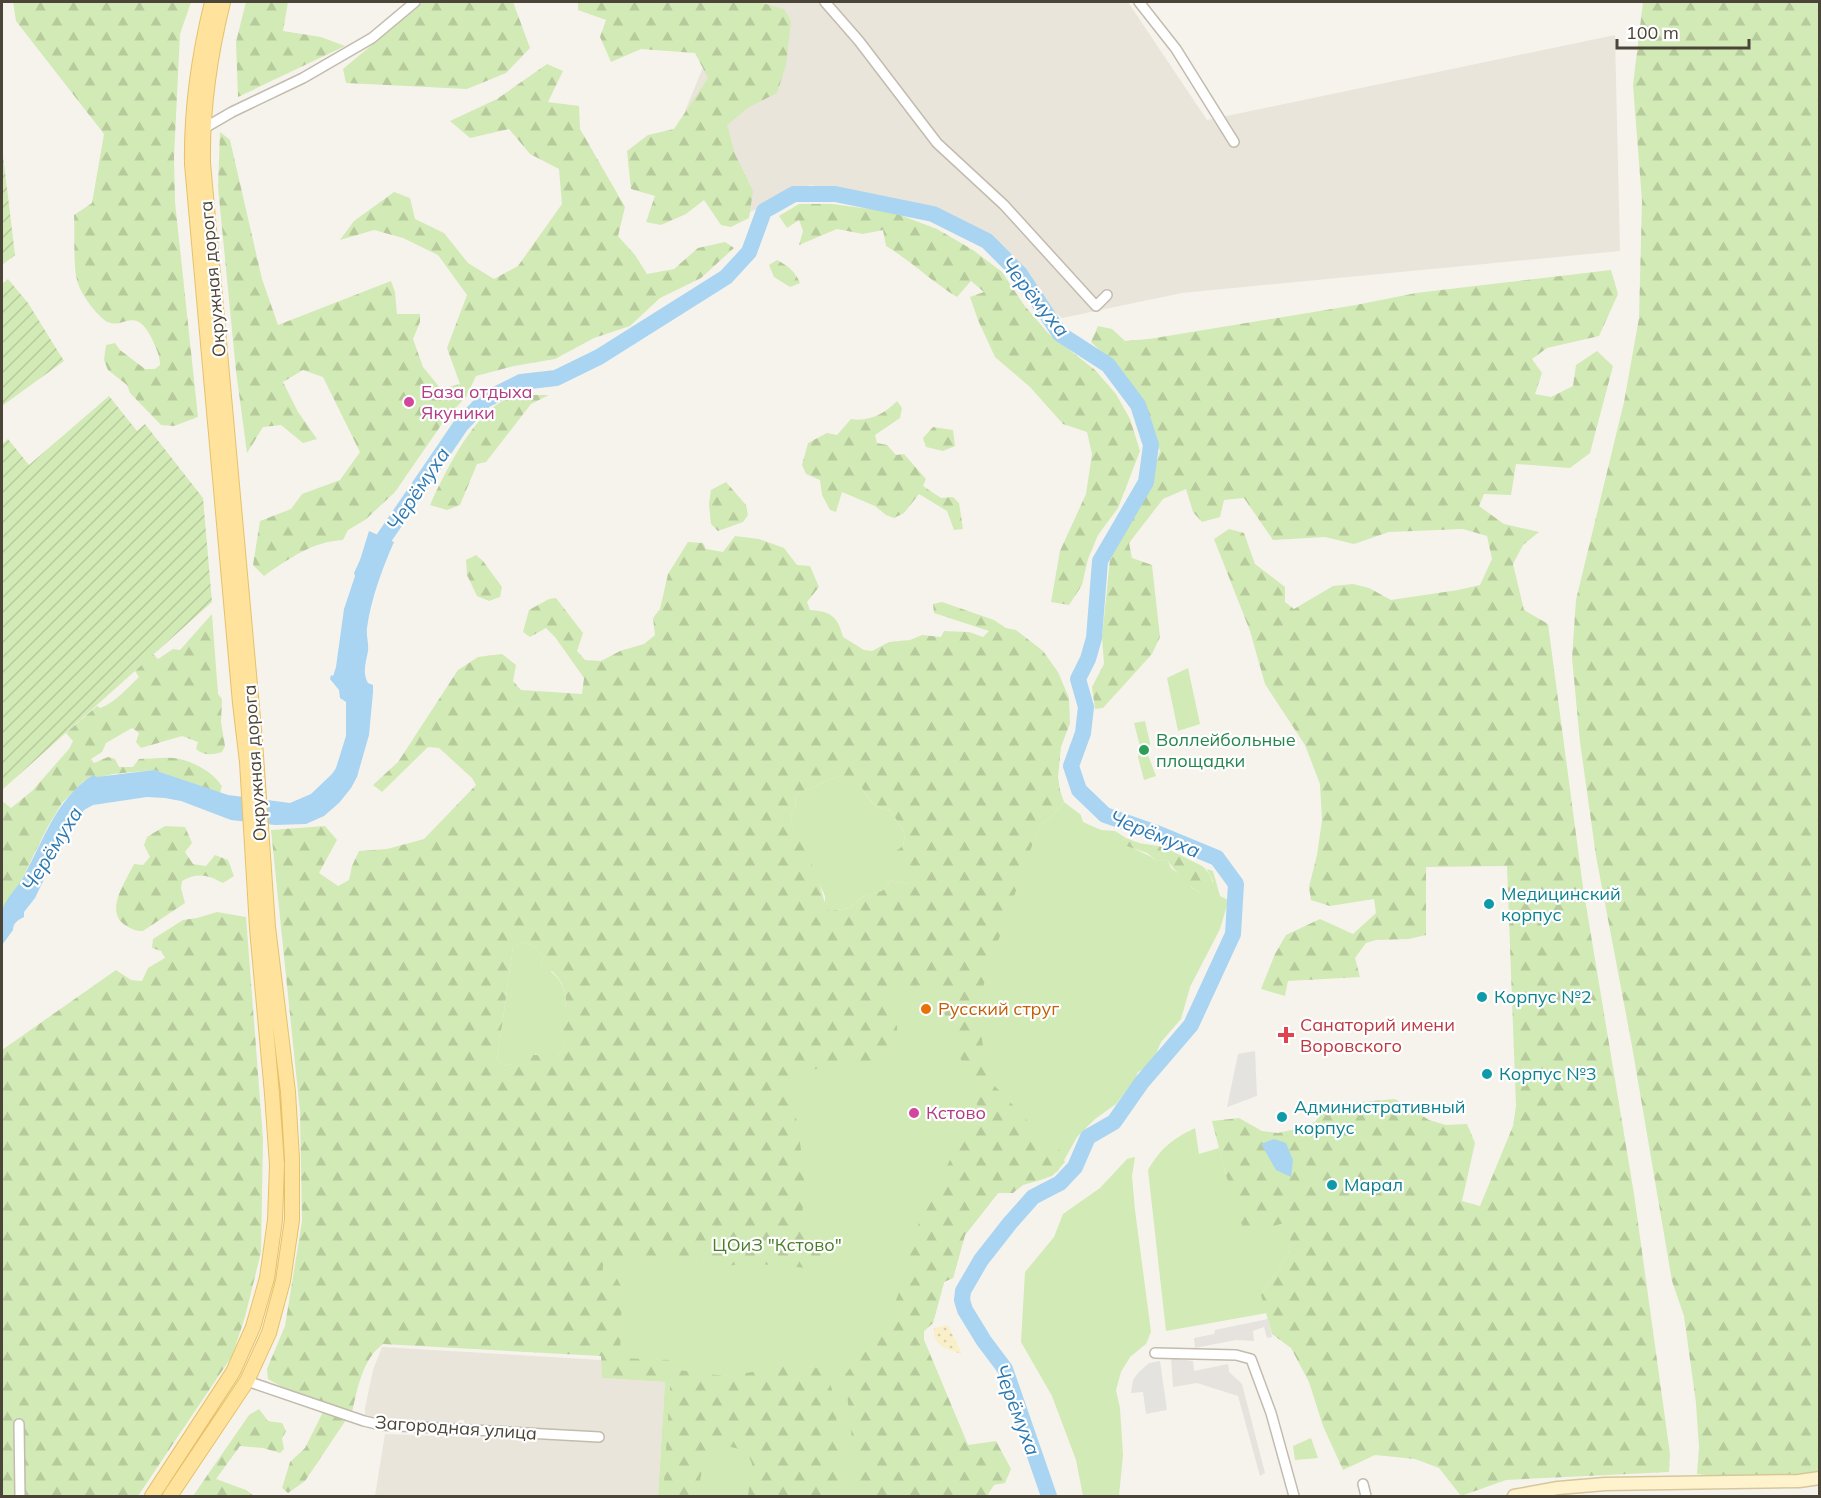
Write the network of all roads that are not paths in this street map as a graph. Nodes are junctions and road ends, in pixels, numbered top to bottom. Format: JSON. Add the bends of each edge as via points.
{"nodes":[{"id":1,"x":212,"y":2,"type":"edge"},
{"id":2,"x":224,"y":2,"type":"edge"},
{"id":3,"x":415,"y":2,"type":"edge"},
{"id":4,"x":825,"y":2,"type":"edge"},
{"id":5,"x":1139,"y":2,"type":"edge"},
{"id":6,"x":197,"y":133,"type":"junction"},
{"id":7,"x":1234,"y":142,"type":"dead end"},
{"id":8,"x":1107,"y":296,"type":"dead end"},
{"id":9,"x":258,"y":863,"type":"junction"},
{"id":10,"x":1155,"y":1353,"type":"dead end"},
{"id":11,"x":247,"y":1381,"type":"junction"},
{"id":12,"x":19,"y":1424,"type":"dead end"},
{"id":13,"x":599,"y":1437,"type":"dead end"},
{"id":14,"x":1820,"y":1478,"type":"edge"},
{"id":15,"x":1363,"y":1484,"type":"dead end"},
{"id":16,"x":20,"y":1497,"type":"edge"},
{"id":17,"x":152,"y":1497,"type":"edge"},
{"id":18,"x":170,"y":1497,"type":"edge"},
{"id":19,"x":1294,"y":1497,"type":"edge"},
{"id":20,"x":1366,"y":1497,"type":"edge"},
{"id":21,"x":1514,"y":1497,"type":"edge"}],
"edges":[{"from":1,"to":6,"type":"main road","name":"Окружная дорога","via":[[196,82]]},
{"from":2,"to":6,"type":"main road","name":"Окружная дорога"},
{"from":3,"to":6,"type":"street","via":[[372,38]]},
{"from":4,"to":8,"type":"street","via":[[937,143],[1004,205],[1096,306]]},
{"from":5,"to":7,"type":"street","via":[[1176,49]]},
{"from":6,"to":9,"type":"main road","name":"Окружная дорога","via":[[194,187],[240,704],[252,761]]},
{"from":9,"to":11,"type":"main road","name":"Окружная дорога","via":[[288,1095],[292,1220],[283,1281],[271,1325]]},
{"from":9,"to":17,"type":"main road","name":"Окружная дорога","via":[[257,928],[277,1165],[267,1278],[253,1327],[233,1372]]},
{"from":10,"to":19,"type":"street","via":[[1236,1355],[1251,1359],[1278,1434]]},
{"from":11,"to":13,"type":"street","name":"Загородная улица","via":[[381,1425]]},
{"from":11,"to":18,"type":"main road","name":"Окружная дорога"},
{"from":12,"to":16,"type":"street"},
{"from":14,"to":21,"type":"main road","via":[[1605,1484]]},
{"from":15,"to":20,"type":"street"}]}
